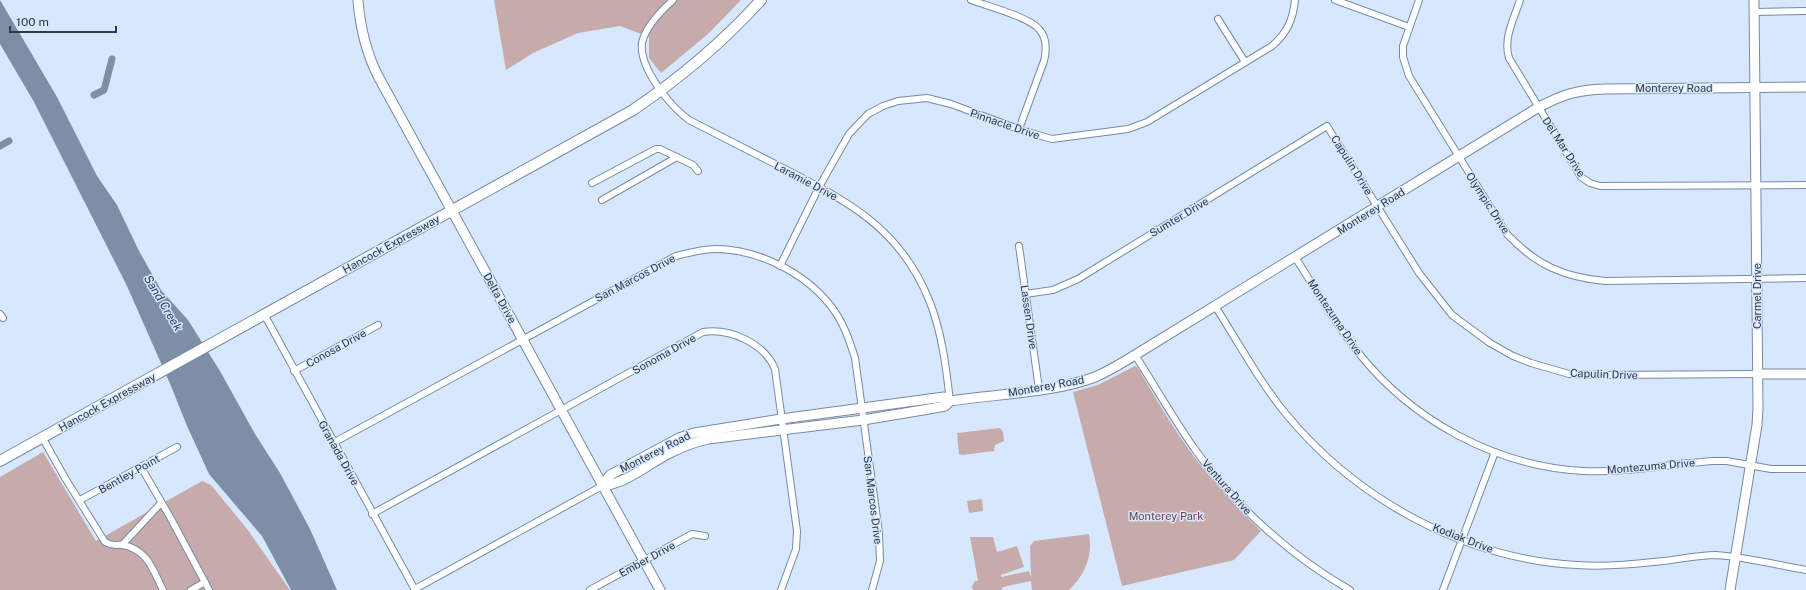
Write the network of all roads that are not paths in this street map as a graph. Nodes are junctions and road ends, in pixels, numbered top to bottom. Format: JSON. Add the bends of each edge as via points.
{"nodes":[{"id":1,"x":358,"y":0,"type":"edge"},
{"id":2,"x":672,"y":0,"type":"edge"},
{"id":3,"x":761,"y":0,"type":"edge"},
{"id":4,"x":971,"y":0,"type":"edge"},
{"id":5,"x":1295,"y":0,"type":"edge"},
{"id":6,"x":1335,"y":0,"type":"edge"},
{"id":7,"x":1419,"y":0,"type":"edge"},
{"id":8,"x":1520,"y":0,"type":"edge"},
{"id":9,"x":1754,"y":0,"type":"edge"},
{"id":10,"x":1806,"y":11,"type":"edge"},
{"id":11,"x":1755,"y":12,"type":"junction"},
{"id":12,"x":1218,"y":19,"type":"dead end"},
{"id":13,"x":1410,"y":27,"type":"junction"},
{"id":14,"x":1245,"y":62,"type":"junction"},
{"id":15,"x":1806,"y":87,"type":"edge"},
{"id":16,"x":1755,"y":88,"type":"junction"},
{"id":17,"x":661,"y":91,"type":"junction"},
{"id":18,"x":1539,"y":107,"type":"junction"},
{"id":19,"x":1328,"y":126,"type":"joint"},
{"id":20,"x":1019,"y":129,"type":"junction"},
{"id":21,"x":1458,"y":156,"type":"junction"},
{"id":22,"x":677,"y":157,"type":"junction"},
{"id":23,"x":698,"y":171,"type":"dead end"},
{"id":24,"x":592,"y":183,"type":"dead end"},
{"id":25,"x":1756,"y":185,"type":"junction"},
{"id":26,"x":1806,"y":185,"type":"edge"},
{"id":27,"x":819,"y":187,"type":"junction"},
{"id":28,"x":602,"y":200,"type":"dead end"},
{"id":29,"x":1378,"y":206,"type":"junction"},
{"id":30,"x":451,"y":210,"type":"junction"},
{"id":31,"x":1019,"y":246,"type":"dead end"},
{"id":32,"x":1295,"y":257,"type":"junction"},
{"id":33,"x":780,"y":266,"type":"junction"},
{"id":34,"x":1806,"y":278,"type":"edge"},
{"id":35,"x":1757,"y":279,"type":"junction"},
{"id":36,"x":1025,"y":294,"type":"junction"},
{"id":37,"x":1215,"y":306,"type":"junction"},
{"id":38,"x":264,"y":314,"type":"junction"},
{"id":39,"x":378,"y":325,"type":"dead end"},
{"id":40,"x":523,"y":338,"type":"junction"},
{"id":41,"x":1135,"y":355,"type":"junction"},
{"id":42,"x":294,"y":371,"type":"junction"},
{"id":43,"x":1758,"y":374,"type":"junction"},
{"id":44,"x":1806,"y":374,"type":"edge"},
{"id":45,"x":1039,"y":389,"type":"junction"},
{"id":46,"x":950,"y":401,"type":"junction"},
{"id":47,"x":862,"y":409,"type":"junction"},
{"id":48,"x":562,"y":410,"type":"junction"},
{"id":49,"x":781,"y":418,"type":"junction"},
{"id":50,"x":862,"y":420,"type":"junction"},
{"id":51,"x":783,"y":430,"type":"junction"},
{"id":52,"x":42,"y":437,"type":"junction"},
{"id":53,"x":333,"y":443,"type":"junction"},
{"id":54,"x":177,"y":447,"type":"dead end"},
{"id":55,"x":1495,"y":452,"type":"junction"},
{"id":56,"x":0,"y":461,"type":"edge"},
{"id":57,"x":1751,"y":466,"type":"junction"},
{"id":58,"x":141,"y":467,"type":"junction"},
{"id":59,"x":1806,"y":468,"type":"edge"},
{"id":60,"x":602,"y":486,"type":"junction"},
{"id":61,"x":80,"y":500,"type":"junction"},
{"id":62,"x":161,"y":503,"type":"junction"},
{"id":63,"x":372,"y":514,"type":"junction"},
{"id":64,"x":705,"y":536,"type":"dead end"},
{"id":65,"x":1462,"y":540,"type":"junction"},
{"id":66,"x":122,"y":545,"type":"junction"},
{"id":67,"x":1735,"y":558,"type":"junction"},
{"id":68,"x":644,"y":560,"type":"junction"},
{"id":69,"x":1806,"y":570,"type":"edge"},
{"id":70,"x":205,"y":582,"type":"junction"},
{"id":71,"x":164,"y":590,"type":"edge"},
{"id":72,"x":191,"y":590,"type":"edge"},
{"id":73,"x":209,"y":590,"type":"edge"},
{"id":74,"x":415,"y":590,"type":"edge"},
{"id":75,"x":590,"y":590,"type":"edge"},
{"id":76,"x":660,"y":590,"type":"edge"},
{"id":77,"x":781,"y":590,"type":"edge"},
{"id":78,"x":872,"y":590,"type":"edge"},
{"id":79,"x":1350,"y":590,"type":"edge"},
{"id":80,"x":1443,"y":590,"type":"edge"},
{"id":81,"x":1730,"y":590,"type":"edge"}],
"edges":[{"from":1,"to":30,"type":"street","name":"Delta Drive","via":[[361,26],[373,66]]},
{"from":2,"to":17,"type":"street","name":"Laramie Drive","via":[[655,17],[642,42],[644,62]]},
{"from":3,"to":17,"type":"main road","name":"Hancock Expressway","via":[[721,42]]},
{"from":4,"to":20,"type":"street","via":[[1026,20],[1039,28],[1046,41],[1044,61]]},
{"from":5,"to":14,"type":"street","name":"Pinnacle Drive","via":[[1291,22],[1281,38]]},
{"from":6,"to":13,"type":"street"},
{"from":7,"to":13,"type":"street","name":"Olympic Drive"},
{"from":8,"to":18,"type":"street","name":"Del Mar Drive","via":[[1507,36],[1506,49],[1513,67]]},
{"from":9,"to":11,"type":"street","name":"Carmel Drive"},
{"from":10,"to":11,"type":"street"},
{"from":11,"to":16,"type":"street","name":"Carmel Drive"},
{"from":12,"to":14,"type":"street"},
{"from":13,"to":21,"type":"street","name":"Olympic Drive","via":[[1403,46],[1405,66]]},
{"from":14,"to":20,"type":"street","name":"Pinnacle Drive","via":[[1138,126],[1052,139]]},
{"from":15,"to":16,"type":"street","name":"Monterey Road"},
{"from":16,"to":18,"type":"street","name":"Monterey Road","via":[[1588,90],[1566,94]]},
{"from":16,"to":25,"type":"street","name":"Carmel Drive"},
{"from":17,"to":27,"type":"street","name":"Laramie Drive","via":[[678,113],[689,120]]},
{"from":17,"to":30,"type":"main road","name":"Hancock Expressway","via":[[604,127]]},
{"from":18,"to":21,"type":"street","name":"Monterey Road"},
{"from":18,"to":25,"type":"street","name":"Del Mar Drive","via":[[1581,177],[1590,183],[1600,186]]},
{"from":19,"to":29,"type":"street","name":"Capulin Drive"},
{"from":19,"to":36,"type":"street","name":"Sumter Drive","via":[[1078,279],[1053,290]]},
{"from":20,"to":27,"type":"street","name":"Pinnacle Drive","via":[[940,101],[915,98],[898,101],[868,114],[857,124],[848,134]]},
{"from":21,"to":29,"type":"street","name":"Monterey Road"},
{"from":21,"to":35,"type":"street","name":"Olympic Drive","via":[[1507,234],[1530,256],[1559,272],[1573,277],[1605,281]]},
{"from":22,"to":23,"type":"street","via":[[693,165]]},
{"from":22,"to":24,"type":"street","via":[[656,149]]},
{"from":22,"to":28,"type":"street"},
{"from":25,"to":26,"type":"street","name":"Del Mar Drive"},
{"from":25,"to":35,"type":"street","name":"Carmel Drive"},
{"from":27,"to":33,"type":"street","name":"Pinnacle Drive"},
{"from":27,"to":46,"type":"street","name":"Laramie Drive","via":[[849,203],[879,227],[902,252],[917,274],[929,300],[942,341]]},
{"from":29,"to":32,"type":"street","name":"Monterey Road"},
{"from":29,"to":43,"type":"street","name":"Capulin Drive","via":[[1419,273],[1452,315],[1484,339],[1513,356],[1569,374]]},
{"from":30,"to":38,"type":"main road","name":"Hancock Expressway"},
{"from":30,"to":40,"type":"street","name":"Delta Drive"},
{"from":31,"to":36,"type":"street","name":"Lassen Drive"},
{"from":32,"to":37,"type":"street","name":"Monterey Road"},
{"from":32,"to":55,"type":"street","name":"Montezuma Drive","via":[[1347,338],[1391,389],[1433,421],[1470,442]]},
{"from":33,"to":40,"type":"street","name":"San Marcos Drive","via":[[747,253],[731,250],[714,249],[676,256]]},
{"from":33,"to":47,"type":"street","name":"San Marcos Drive","via":[[798,276],[820,294],[840,320],[855,358]]},
{"from":34,"to":35,"type":"street","name":"Olympic Drive"},
{"from":35,"to":43,"type":"street","name":"Carmel Drive"},
{"from":36,"to":45,"type":"street","name":"Lassen Drive"},
{"from":37,"to":41,"type":"street","name":"Monterey Road"},
{"from":37,"to":65,"type":"street","name":"Kodiak Drive","via":[[1273,398],[1319,449],[1354,480],[1380,498],[1422,522]]},
{"from":38,"to":42,"type":"street","name":"Granada Drive"},
{"from":38,"to":52,"type":"main road","name":"Hancock Expressway"},
{"from":39,"to":42,"type":"street","name":"Conosa Drive"},
{"from":40,"to":48,"type":"street","name":"Delta Drive"},
{"from":40,"to":53,"type":"street","name":"San Marcos Drive"},
{"from":41,"to":45,"type":"street","name":"Monterey Road","via":[[1095,377]]},
{"from":41,"to":79,"type":"street","name":"Ventura Drive","via":[[1194,449],[1219,480],[1249,512],[1291,550]]},
{"from":42,"to":53,"type":"street","name":"Granada Drive"},
{"from":43,"to":44,"type":"street","name":"Capulin Drive"},
{"from":43,"to":57,"type":"street","name":"Carmel Drive","via":[[1757,424]]},
{"from":45,"to":46,"type":"street","name":"Monterey Road"},
{"from":46,"to":47,"type":"street","name":"Monterey Road","via":[[944,397]]},
{"from":46,"to":50,"type":"street","name":"Monterey Road","via":[[945,406]]},
{"from":47,"to":49,"type":"street","name":"Monterey Road"},
{"from":47,"to":50,"type":"street","name":"San Marcos Drive"},
{"from":48,"to":49,"type":"street","name":"Sonoma Drive","via":[[703,332],[715,330],[731,333],[752,343],[772,362]]},
{"from":48,"to":60,"type":"street","name":"Delta Drive"},
{"from":48,"to":63,"type":"street","name":"Sonoma Drive"},
{"from":49,"to":51,"type":"street","name":"Sonoma Drive"},
{"from":49,"to":60,"type":"street","name":"Monterey Road","via":[[694,433],[679,438],[610,475]]},
{"from":50,"to":51,"type":"street","name":"Monterey Road"},
{"from":50,"to":78,"type":"street","name":"San Marcos Drive","via":[[880,549],[877,575]]},
{"from":51,"to":60,"type":"street","name":"Monterey Road","via":[[708,439],[691,444],[615,484]]},
{"from":51,"to":77,"type":"street","name":"Sonoma Drive","via":[[797,541]]},
{"from":52,"to":56,"type":"main road","name":"Hancock Expressway"},
{"from":52,"to":61,"type":"street"},
{"from":53,"to":63,"type":"street","name":"Granada Drive"},
{"from":54,"to":58,"type":"street","name":"Bentley Point"},
{"from":55,"to":57,"type":"street","name":"Montezuma Drive","via":[[1548,466],[1582,471],[1627,471],[1713,461]]},
{"from":55,"to":65,"type":"street"},
{"from":57,"to":59,"type":"street","name":"Montezuma Drive","via":[[1771,469]]},
{"from":57,"to":67,"type":"street","name":"Carmel Drive"},
{"from":58,"to":61,"type":"street","name":"Bentley Point"},
{"from":58,"to":62,"type":"street"},
{"from":60,"to":68,"type":"street","name":"Delta Drive"},
{"from":60,"to":74,"type":"street","name":"Monterey Road"},
{"from":61,"to":66,"type":"street","via":[[105,542],[113,546]]},
{"from":62,"to":66,"type":"street"},
{"from":62,"to":70,"type":"street"},
{"from":63,"to":74,"type":"street","name":"Granada Drive"},
{"from":64,"to":68,"type":"street","name":"Ember Drive","via":[[692,534]]},
{"from":65,"to":67,"type":"street","name":"Kodiak Drive","via":[[1529,559],[1576,565],[1610,566],[1704,556]]},
{"from":65,"to":80,"type":"street"},
{"from":66,"to":71,"type":"street","via":[[145,555]]},
{"from":67,"to":69,"type":"street","name":"Kodiak Drive"},
{"from":67,"to":81,"type":"street","name":"Carmel Drive"},
{"from":68,"to":75,"type":"street","name":"Ember Drive"},
{"from":68,"to":76,"type":"street","name":"Delta Drive"},
{"from":70,"to":72,"type":"street"},
{"from":70,"to":73,"type":"street"}]}
